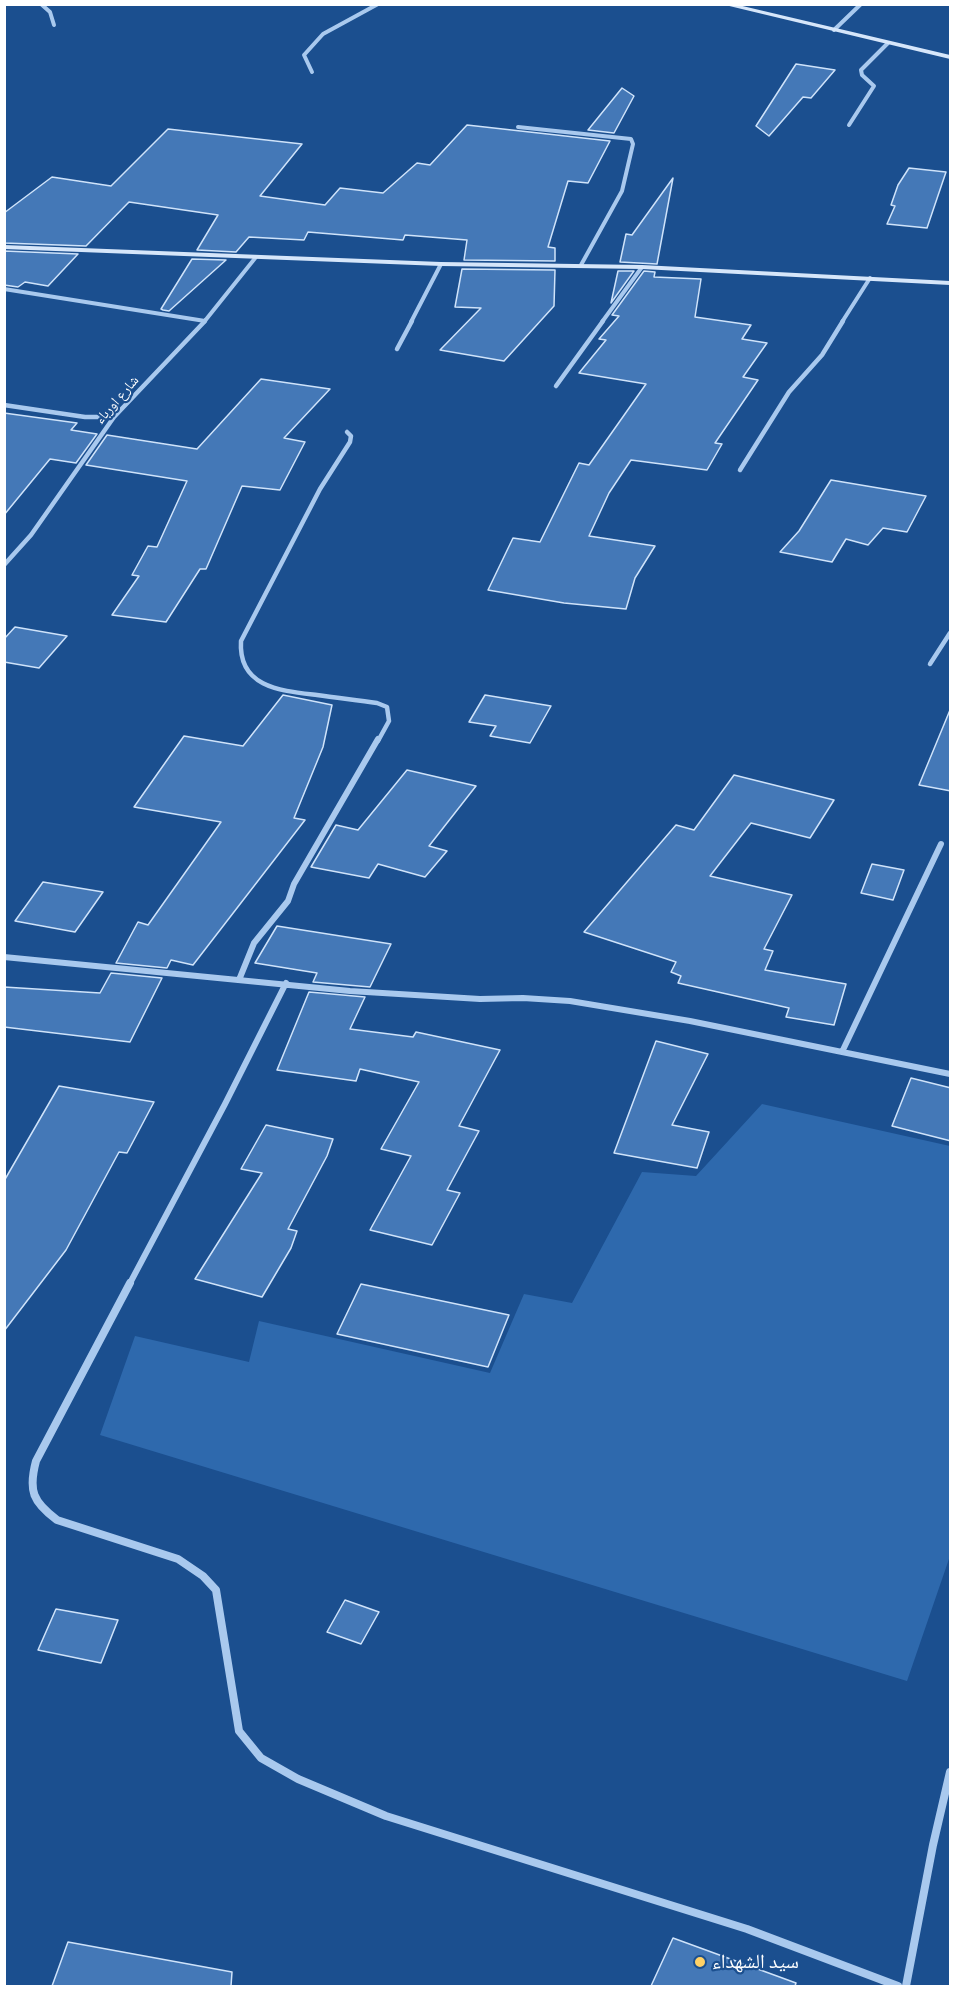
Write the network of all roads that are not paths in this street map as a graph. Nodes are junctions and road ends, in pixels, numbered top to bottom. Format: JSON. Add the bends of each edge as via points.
{"nodes":[{"id":1,"x":41,"y":4,"type":"edge"},
{"id":2,"x":378,"y":4,"type":"edge"},
{"id":3,"x":724,"y":4,"type":"edge"},
{"id":4,"x":861,"y":4,"type":"edge"},
{"id":5,"x":747,"y":6,"type":"edge"},
{"id":6,"x":54,"y":25,"type":"dead end"},
{"id":7,"x":834,"y":30,"type":"junction"},
{"id":8,"x":888,"y":43,"type":"junction"},
{"id":9,"x":951,"y":57,"type":"edge"},
{"id":10,"x":312,"y":72,"type":"dead end"},
{"id":11,"x":849,"y":125,"type":"dead end"},
{"id":12,"x":518,"y":127,"type":"dead end"},
{"id":13,"x":4,"y":247,"type":"edge"},
{"id":14,"x":256,"y":257,"type":"junction"},
{"id":15,"x":441,"y":264,"type":"junction"},
{"id":16,"x":581,"y":265,"type":"junction"},
{"id":17,"x":642,"y":267,"type":"junction"},
{"id":18,"x":870,"y":278,"type":"junction"},
{"id":19,"x":951,"y":283,"type":"edge"},
{"id":20,"x":4,"y":289,"type":"edge"},
{"id":21,"x":205,"y":321,"type":"junction"},
{"id":22,"x":397,"y":349,"type":"dead end"},
{"id":23,"x":556,"y":386,"type":"dead end"},
{"id":24,"x":4,"y":405,"type":"edge"},
{"id":25,"x":114,"y":417,"type":"junction"},
{"id":26,"x":347,"y":432,"type":"dead end"},
{"id":27,"x":740,"y":470,"type":"dead end"},
{"id":28,"x":4,"y":565,"type":"edge"},
{"id":29,"x":951,"y":633,"type":"edge"},
{"id":30,"x":930,"y":664,"type":"dead end"},
{"id":31,"x":940,"y":844,"type":"dead end"},
{"id":32,"x":4,"y":957,"type":"edge"},
{"id":33,"x":239,"y":980,"type":"junction"},
{"id":34,"x":286,"y":983,"type":"junction"},
{"id":35,"x":842,"y":1052,"type":"junction"},
{"id":36,"x":951,"y":1074,"type":"edge"},
{"id":37,"x":951,"y":1772,"type":"edge"},
{"id":38,"x":898,"y":1986,"type":"edge"},
{"id":39,"x":906,"y":1986,"type":"edge"}],
"edges":[{"from":1,"to":6,"type":"street","via":[[50,12]]},
{"from":2,"to":10,"type":"street","via":[[323,34],[304,56]]},
{"from":3,"to":5,"type":"street"},
{"from":4,"to":7,"type":"street"},
{"from":5,"to":7,"type":"street"},
{"from":7,"to":8,"type":"street"},
{"from":8,"to":9,"type":"street"},
{"from":8,"to":11,"type":"street","via":[[861,70],[874,86]]},
{"from":12,"to":16,"type":"street","via":[[631,139],[622,191]]},
{"from":13,"to":14,"type":"street"},
{"from":14,"to":15,"type":"street"},
{"from":14,"to":21,"type":"street","name":"شارع اورباء"},
{"from":15,"to":16,"type":"street"},
{"from":15,"to":22,"type":"street"},
{"from":16,"to":17,"type":"street"},
{"from":17,"to":18,"type":"street"},
{"from":17,"to":23,"type":"street"},
{"from":18,"to":19,"type":"street"},
{"from":18,"to":27,"type":"street","via":[[822,355],[789,392]]},
{"from":20,"to":21,"type":"street"},
{"from":21,"to":25,"type":"street","name":"شارع اورباء"},
{"from":24,"to":25,"type":"street","via":[[85,417]]},
{"from":25,"to":28,"type":"street","name":"شارع اورباء","via":[[31,535]]},
{"from":26,"to":33,"type":"street","via":[[350,442],[320,489],[240,648],[251,676],[262,684],[277,690],[377,703],[387,707],[389,722],[294,884],[288,901],[254,942]]},
{"from":29,"to":30,"type":"street"},
{"from":31,"to":35,"type":"street"},
{"from":32,"to":33,"type":"street"},
{"from":33,"to":34,"type":"street"},
{"from":34,"to":35,"type":"street","via":[[441,997],[570,1001]]},
{"from":34,"to":38,"type":"street","via":[[36,1461],[32,1495],[57,1520],[178,1559],[203,1576],[216,1590],[239,1731],[261,1758],[298,1779],[386,1816],[747,1929]]},
{"from":35,"to":36,"type":"street"},
{"from":37,"to":39,"type":"street"}]}
